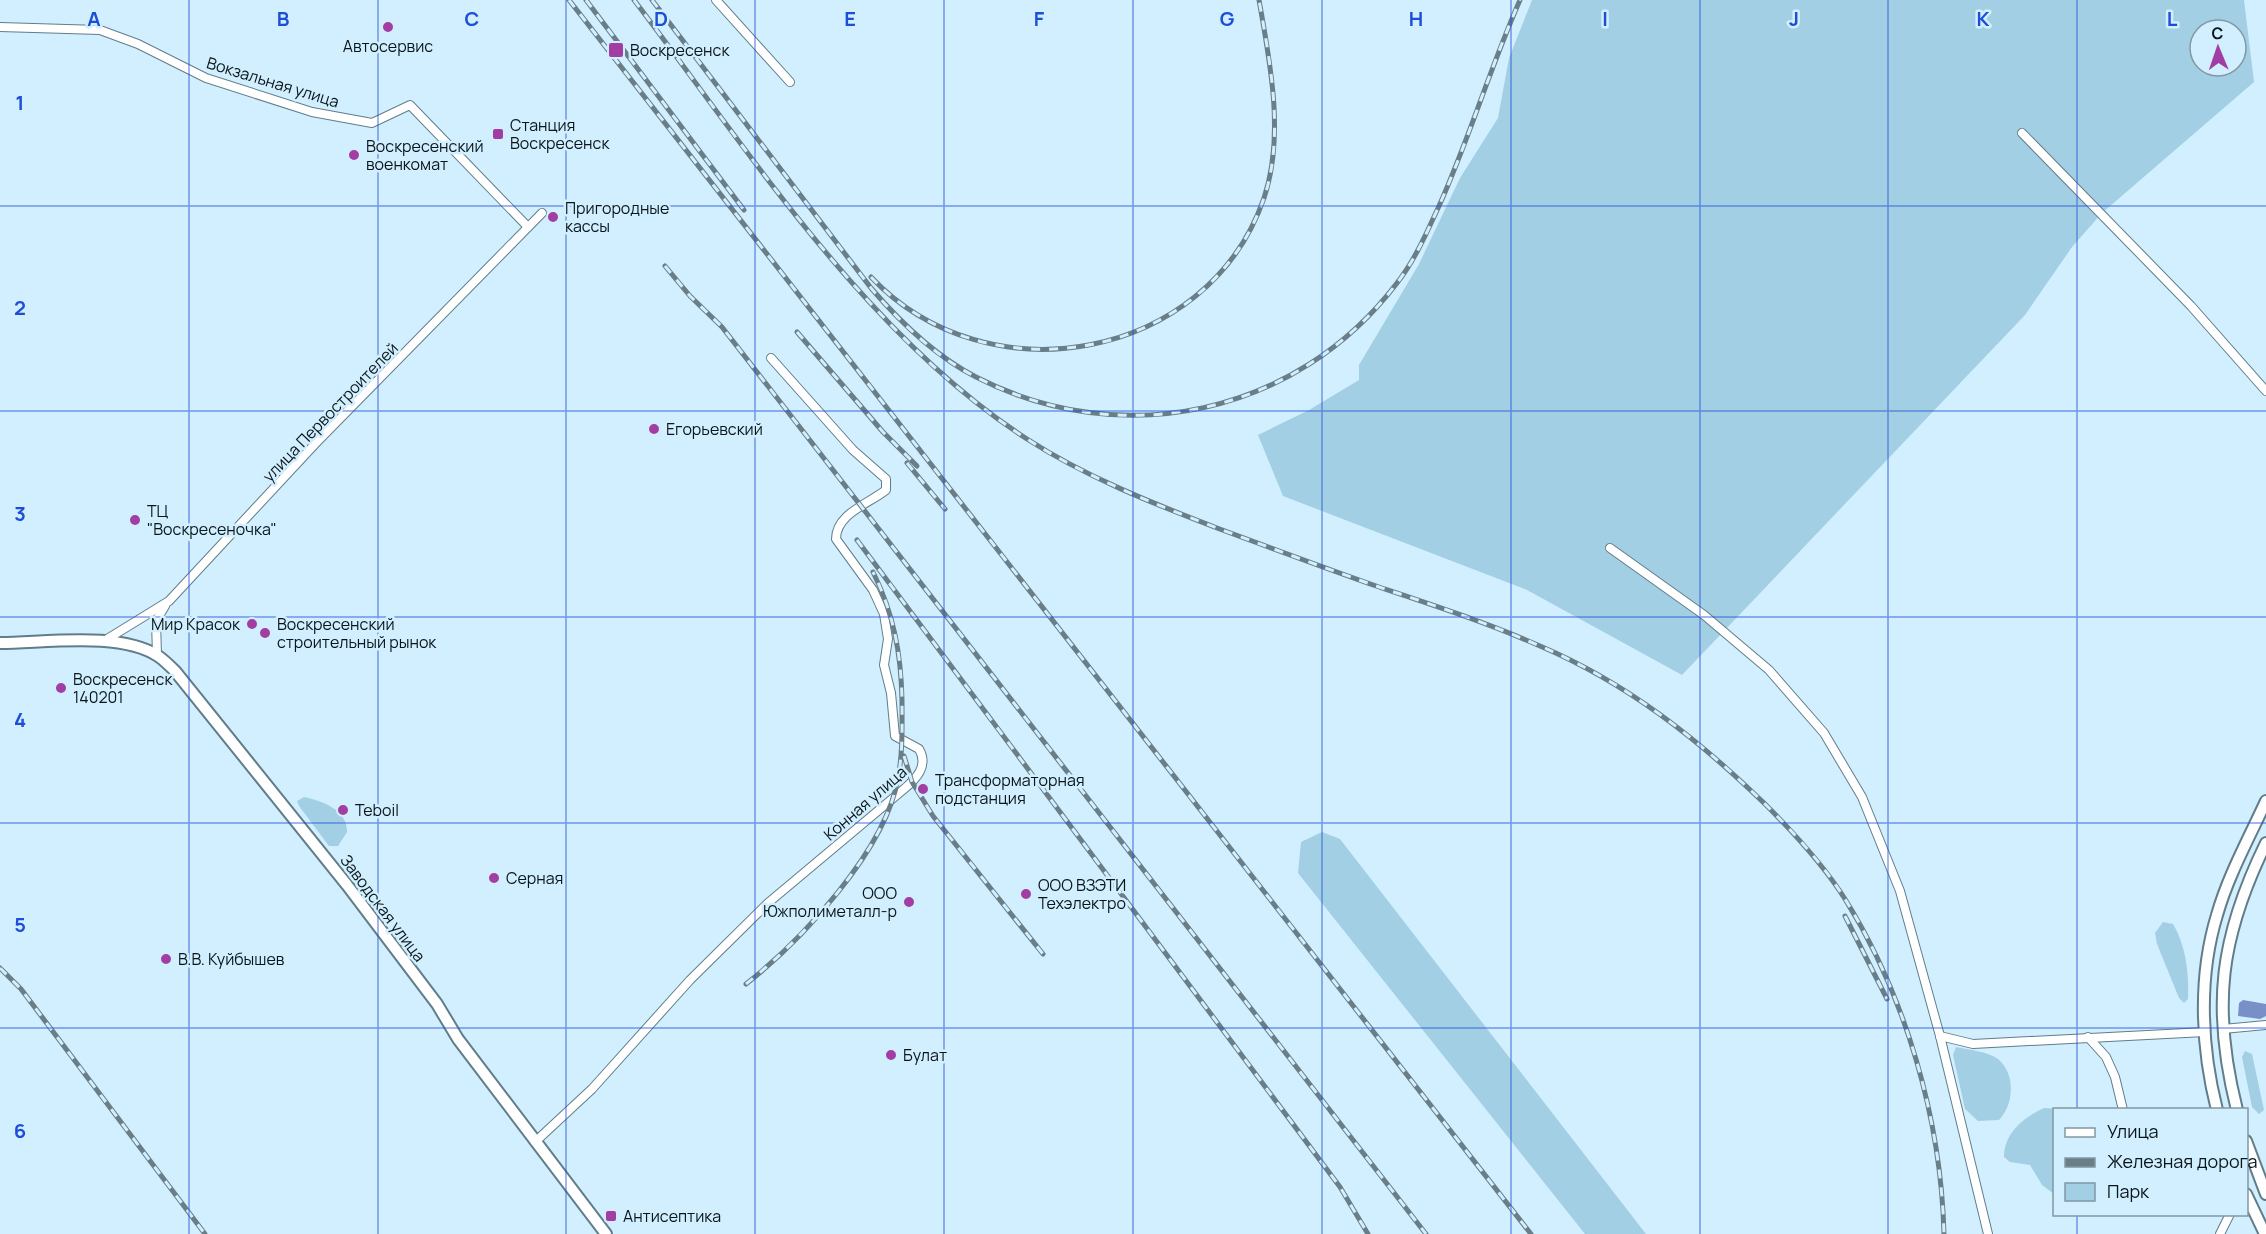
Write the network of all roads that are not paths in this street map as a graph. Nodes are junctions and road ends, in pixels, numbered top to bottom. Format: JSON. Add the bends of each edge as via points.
{"nodes":[{"id":1,"x":716,"y":0,"type":"edge"},
{"id":2,"x":0,"y":27,"type":"edge"},
{"id":3,"x":790,"y":82,"type":"dead end"},
{"id":4,"x":2022,"y":133,"type":"dead end"},
{"id":5,"x":542,"y":213,"type":"dead end"},
{"id":6,"x":528,"y":227,"type":"junction"},
{"id":7,"x":771,"y":358,"type":"dead end"},
{"id":8,"x":2266,"y":391,"type":"edge"},
{"id":9,"x":1610,"y":548,"type":"dead end"},
{"id":10,"x":169,"y":601,"type":"junction"},
{"id":11,"x":103,"y":642,"type":"junction"},
{"id":12,"x":0,"y":643,"type":"edge"},
{"id":13,"x":157,"y":655,"type":"junction"},
{"id":14,"x":2266,"y":801,"type":"edge"},
{"id":15,"x":2266,"y":843,"type":"edge"},
{"id":16,"x":2266,"y":1025,"type":"edge"},
{"id":17,"x":2223,"y":1029,"type":"junction"},
{"id":18,"x":2205,"y":1032,"type":"junction"},
{"id":19,"x":1940,"y":1036,"type":"junction"},
{"id":20,"x":2088,"y":1037,"type":"junction"},
{"id":21,"x":2123,"y":1108,"type":"edge"},
{"id":22,"x":2217,"y":1108,"type":"edge"},
{"id":23,"x":2236,"y":1108,"type":"edge"},
{"id":24,"x":535,"y":1142,"type":"junction"},
{"id":25,"x":2248,"y":1143,"type":"edge"},
{"id":26,"x":2262,"y":1171,"type":"edge"},
{"id":27,"x":2266,"y":1194,"type":"edge"},
{"id":28,"x":2248,"y":1196,"type":"edge"},
{"id":29,"x":2229,"y":1216,"type":"edge"},
{"id":30,"x":606,"y":1234,"type":"edge"},
{"id":31,"x":1988,"y":1234,"type":"edge"},
{"id":32,"x":2220,"y":1234,"type":"edge"},
{"id":33,"x":2265,"y":1234,"type":"edge"}],
"edges":[{"from":1,"to":3,"type":"street"},
{"from":2,"to":6,"type":"street","name":"Вокзальная улица","via":[[100,30],[206,78],[312,112],[372,123],[410,105]]},
{"from":4,"to":8,"type":"street","via":[[2191,306]]},
{"from":5,"to":6,"type":"street","name":"улица Первостроителей"},
{"from":6,"to":10,"type":"street","name":"улица Первостроителей","via":[[315,444]]},
{"from":7,"to":24,"type":"street","name":"Конная улица","via":[[853,450],[886,479],[886,490],[843,518],[836,538],[880,602],[888,639],[884,665],[895,736],[919,749],[921,770],[912,782],[768,903],[690,980],[592,1089]]},
{"from":9,"to":19,"type":"street","via":[[1704,615],[1768,670],[1824,733],[1862,797],[1900,891]]},
{"from":10,"to":11,"type":"street","name":"улица Первостроителей"},
{"from":10,"to":13,"type":"street","via":[[156,621]]},
{"from":11,"to":12,"type":"street","name":"Заводская улица"},
{"from":11,"to":13,"type":"street","name":"Заводская улица"},
{"from":13,"to":24,"type":"street","name":"Заводская улица","via":[[201,701],[299,823],[437,1004],[458,1039]]},
{"from":14,"to":18,"type":"street","via":[[2217,913],[2206,970]]},
{"from":15,"to":17,"type":"street","via":[[2227,944],[2221,998]]},
{"from":16,"to":17,"type":"street"},
{"from":17,"to":23,"type":"street"},
{"from":18,"to":20,"type":"street"},
{"from":18,"to":22,"type":"street"},
{"from":19,"to":20,"type":"street","via":[[1973,1044]]},
{"from":19,"to":31,"type":"street"},
{"from":20,"to":21,"type":"street","via":[[2106,1057]]},
{"from":24,"to":30,"type":"street","name":"Заводская улица"},
{"from":25,"to":26,"type":"street"},
{"from":26,"to":27,"type":"street"},
{"from":28,"to":33,"type":"street"},
{"from":29,"to":32,"type":"street"}]}
